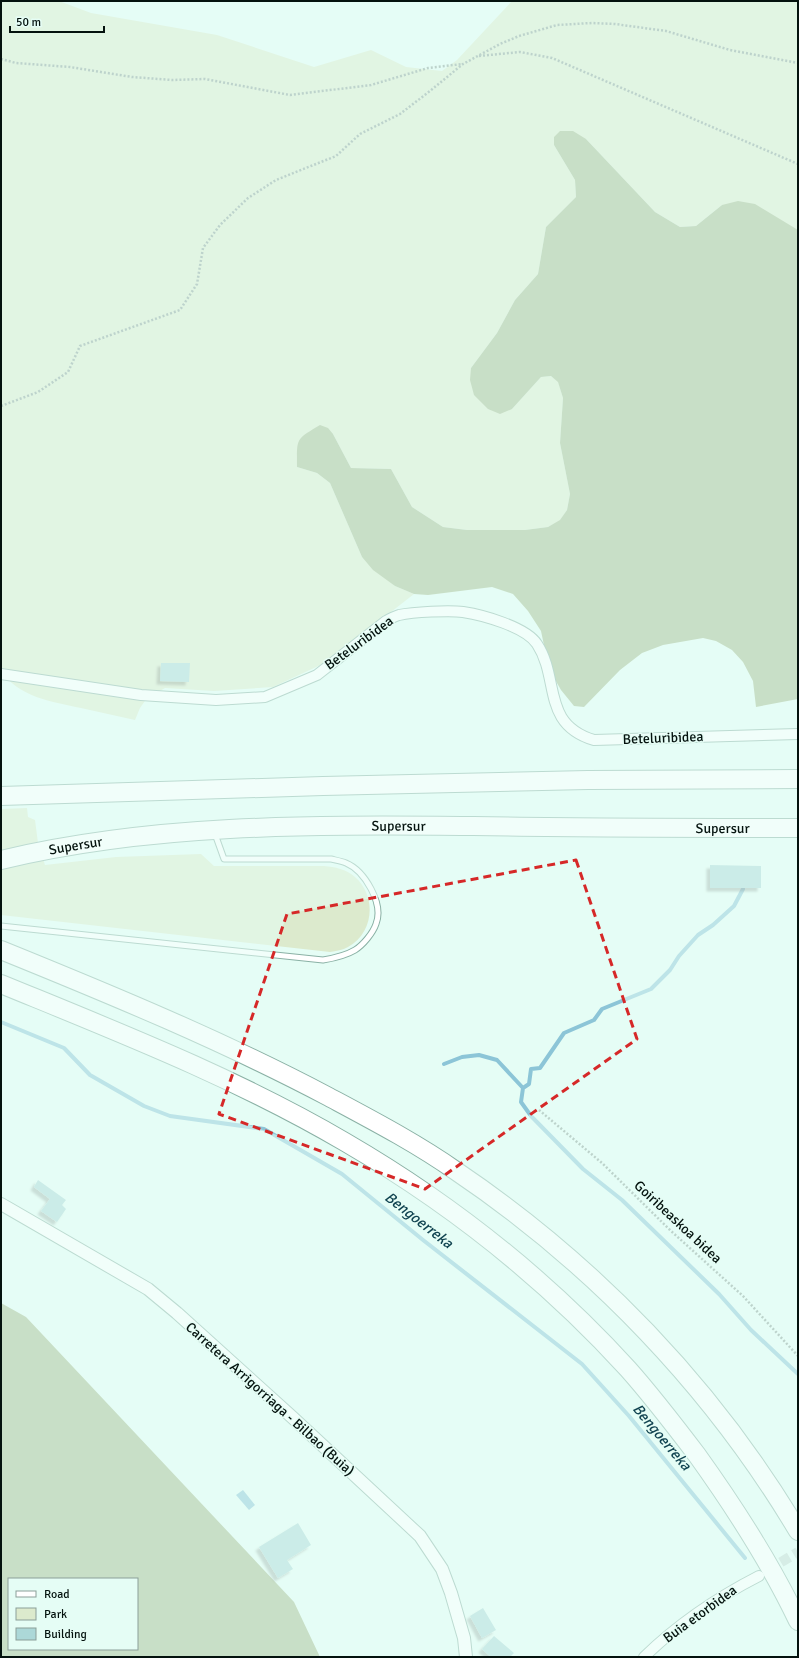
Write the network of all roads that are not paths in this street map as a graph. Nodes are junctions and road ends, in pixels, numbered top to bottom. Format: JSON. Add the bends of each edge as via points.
{"nodes":[{"id":1,"x":1,"y":674,"type":"edge"},
{"id":2,"x":798,"y":734,"type":"edge"},
{"id":3,"x":798,"y":778,"type":"edge"},
{"id":4,"x":1,"y":796,"type":"edge"},
{"id":5,"x":798,"y":828,"type":"edge"},
{"id":6,"x":214,"y":829,"type":"junction"},
{"id":7,"x":1,"y":860,"type":"edge"},
{"id":8,"x":1,"y":926,"type":"edge"},
{"id":9,"x":1,"y":950,"type":"edge"},
{"id":10,"x":1,"y":984,"type":"edge"},
{"id":11,"x":1,"y":1204,"type":"edge"},
{"id":12,"x":798,"y":1532,"type":"edge"},
{"id":13,"x":759,"y":1576,"type":"tunnel mouth"},
{"id":14,"x":798,"y":1621,"type":"edge"},
{"id":15,"x":466,"y":1657,"type":"edge"},
{"id":16,"x":644,"y":1657,"type":"edge"}],
"edges":[{"from":1,"to":2,"type":"street","name":"Beteluribidea","via":[[141,695],[216,700],[265,697],[317,674],[386,621],[399,615],[463,612],[501,622],[524,633],[536,643],[544,658],[556,708],[580,736],[594,740]]},
{"from":3,"to":4,"type":"highway","via":[[580,780]]},
{"from":5,"to":6,"type":"highway","name":"Supersur","via":[[327,825]]},
{"from":6,"to":7,"type":"highway","name":"Supersur","via":[[130,837],[38,851]]},
{"from":6,"to":8,"type":"lane","via":[[224,859],[331,859],[347,863],[363,876],[373,890],[378,911],[377,924],[369,937],[357,949],[341,957],[323,960]]},
{"from":9,"to":12,"type":"highway","via":[[252,1058],[423,1149],[476,1185],[586,1272],[664,1350],[698,1389],[756,1466]]},
{"from":10,"to":14,"type":"highway","via":[[174,1056],[291,1113],[391,1170],[457,1214],[508,1254],[556,1296],[612,1352],[675,1427],[721,1488],[749,1532]]},
{"from":11,"to":15,"type":"street","name":"Carretera Arrigorriaga - Bilbao (Buia)","via":[[148,1290],[292,1417],[420,1536],[442,1569],[464,1638]]},
{"from":13,"to":16,"type":"street","name":"Buia etorbidea","via":[[713,1602]]}]}
